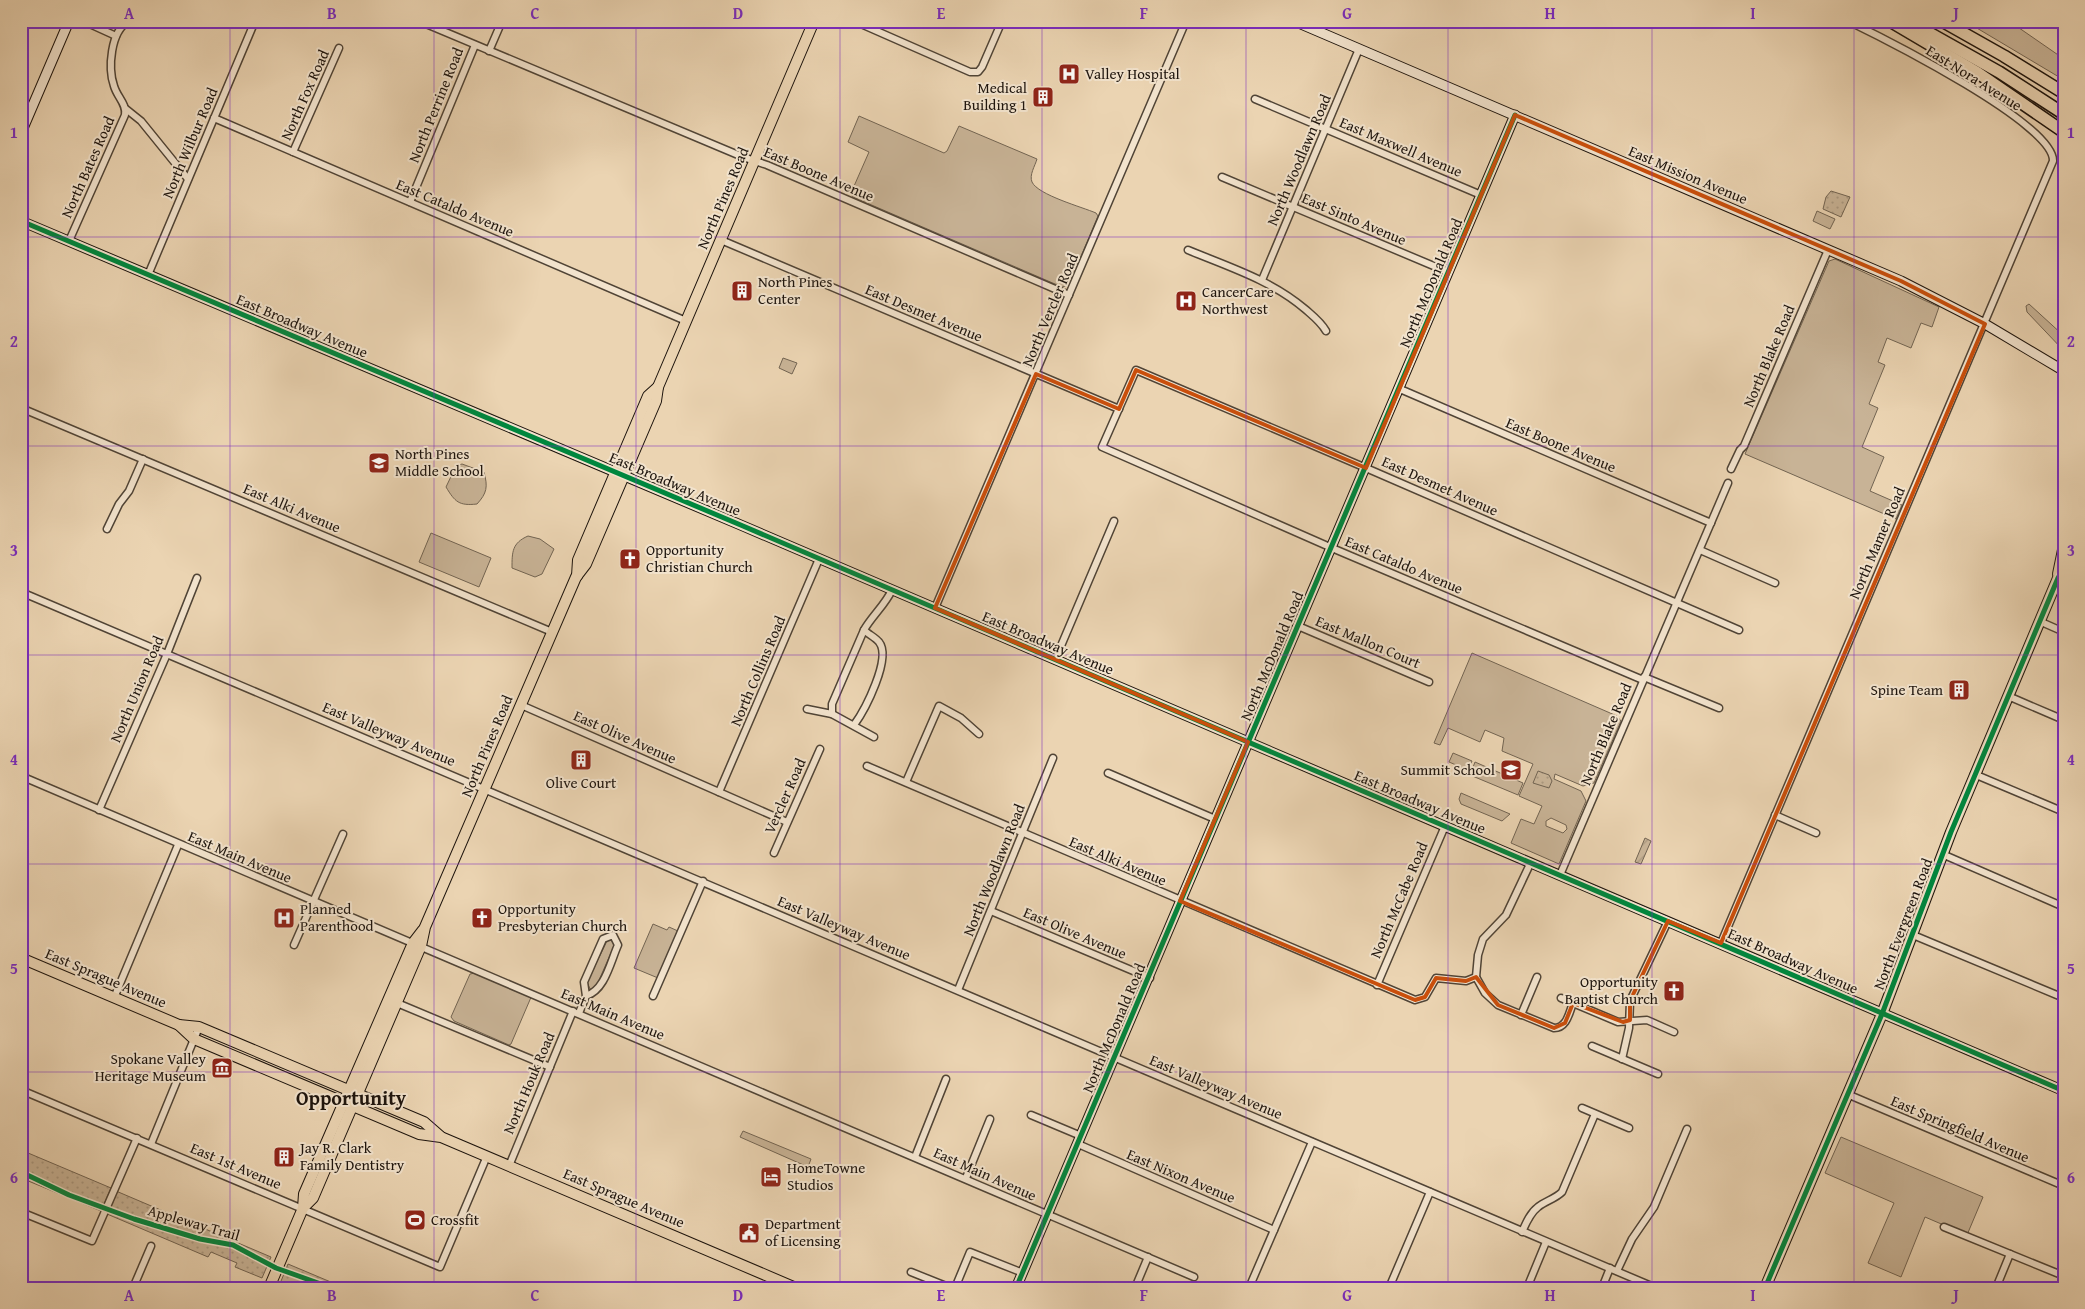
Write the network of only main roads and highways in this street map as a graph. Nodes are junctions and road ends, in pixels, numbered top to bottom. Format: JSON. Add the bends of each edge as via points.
{"nodes":[{"id":1,"x":814,"y":21,"type":"edge"},
{"id":2,"x":1890,"y":21,"type":"edge"},
{"id":3,"x":1908,"y":21,"type":"edge"},
{"id":4,"x":1942,"y":21,"type":"edge"},
{"id":5,"x":2064,"y":93,"type":"edge"},
{"id":6,"x":2064,"y":114,"type":"edge"},
{"id":7,"x":2064,"y":132,"type":"edge"},
{"id":8,"x":2064,"y":545,"type":"edge"},
{"id":9,"x":2064,"y":568,"type":"edge"},
{"id":10,"x":2058,"y":578,"type":"junction"},
{"id":11,"x":417,"y":944,"type":"junction"},
{"id":12,"x":21,"y":958,"type":"edge"},
{"id":13,"x":179,"y":1026,"type":"junction"},
{"id":14,"x":354,"y":1092,"type":"junction"},
{"id":15,"x":349,"y":1104,"type":"junction"},
{"id":16,"x":441,"y":1137,"type":"junction"},
{"id":17,"x":269,"y":1288,"type":"edge"},
{"id":18,"x":796,"y":1288,"type":"edge"},
{"id":19,"x":1765,"y":1288,"type":"edge"}],
"edges":[{"from":1,"to":11,"type":"main road","name":"North Pines Road","via":[[658,387],[648,396],[620,475],[578,560],[576,577]]},
{"from":2,"to":7,"type":"highway","via":[[1978,73]]},
{"from":3,"to":6,"type":"highway","via":[[1992,68]]},
{"from":4,"to":5,"type":"highway"},
{"from":8,"to":10,"type":"main road","name":"North Evergreen Road"},
{"from":9,"to":10,"type":"main road","name":"North Evergreen Road"},
{"from":10,"to":19,"type":"main road","name":"North Evergreen Road","via":[[1974,774],[1882,1014]]},
{"from":11,"to":14,"type":"main road","name":"North Pines Road"},
{"from":11,"to":14,"type":"main road","name":"North Pines Road","via":[[397,1003]]},
{"from":12,"to":13,"type":"main road","name":"East Sprague Avenue"},
{"from":13,"to":14,"type":"main road","name":"East Sprague Avenue","via":[[199,1026]]},
{"from":13,"to":15,"type":"main road","name":"East Sprague Avenue","via":[[194,1039]]},
{"from":14,"to":15,"type":"main road"},
{"from":14,"to":16,"type":"main road","name":"East Sprague Avenue","via":[[424,1122]]},
{"from":15,"to":16,"type":"main road","name":"East Sprague Avenue","via":[[419,1134]]},
{"from":15,"to":17,"type":"main road","via":[[304,1194],[303,1208]]},
{"from":16,"to":18,"type":"main road","name":"East Sprague Avenue"}]}
